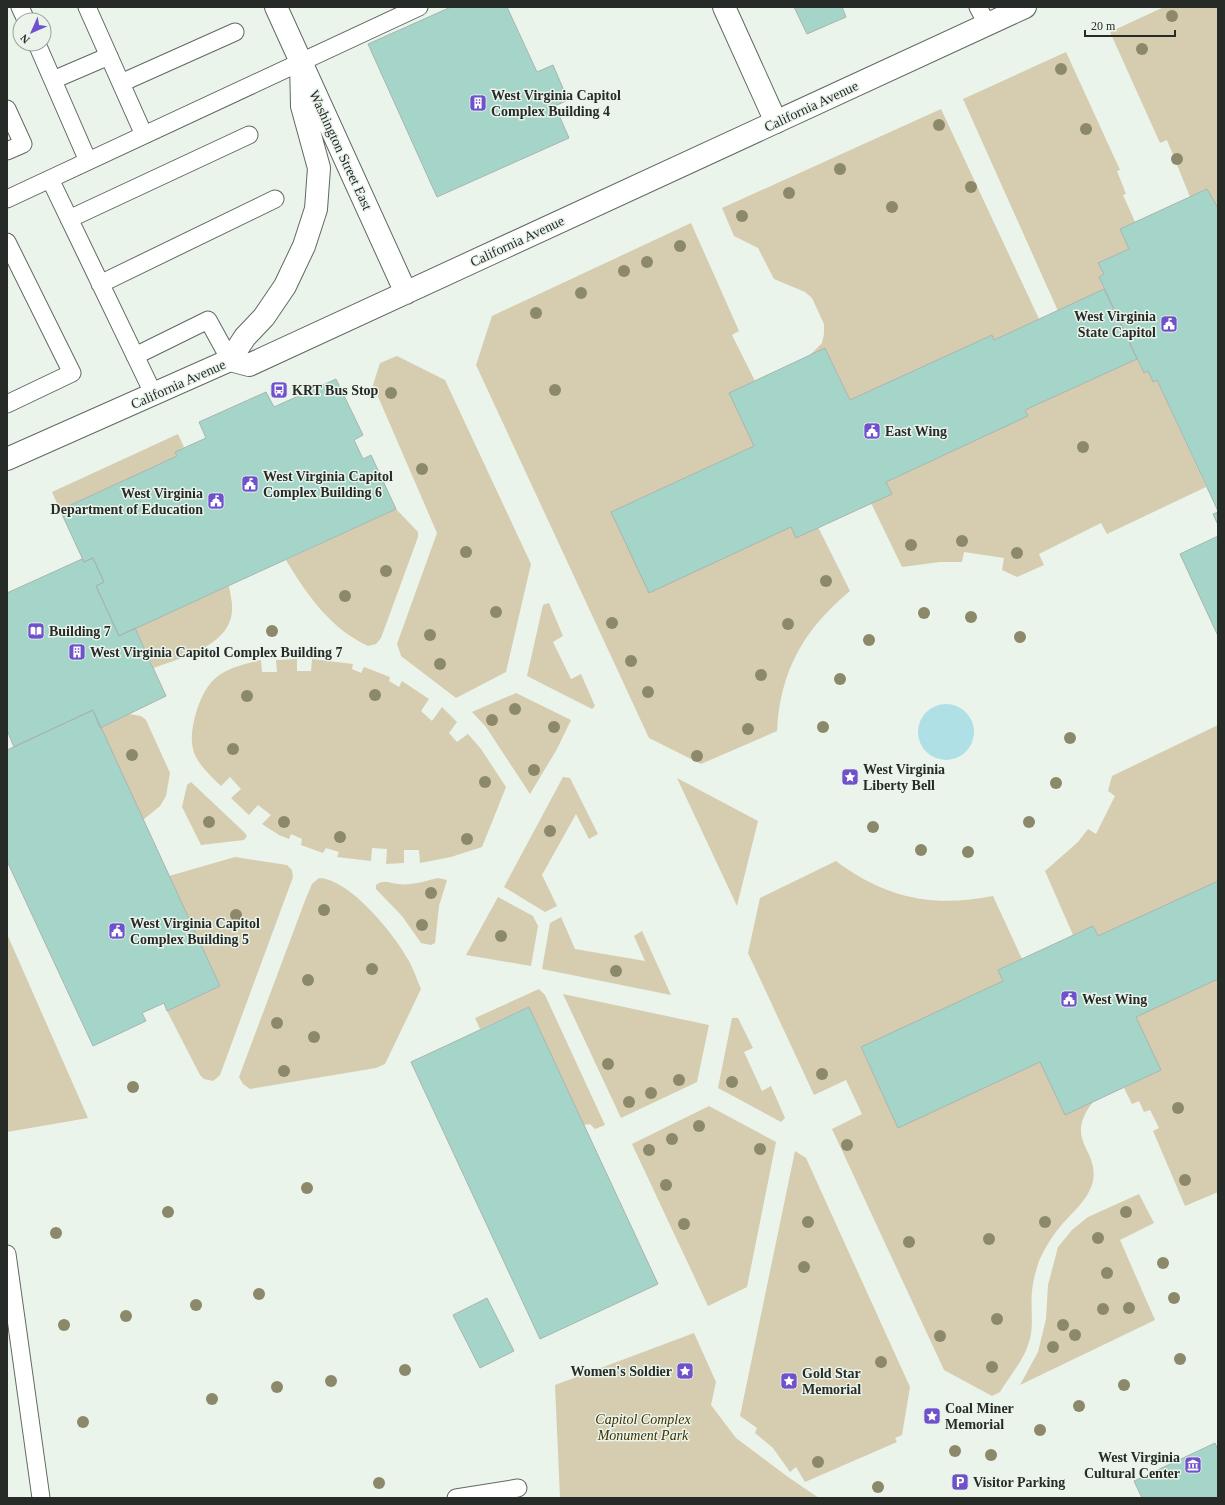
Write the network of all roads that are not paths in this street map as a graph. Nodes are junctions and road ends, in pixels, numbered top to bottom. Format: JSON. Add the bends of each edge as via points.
{"nodes":[{"id":1,"x":87,"y":7,"type":"edge"},
{"id":2,"x":276,"y":7,"type":"edge"},
{"id":3,"x":419,"y":7,"type":"edge"},
{"id":4,"x":724,"y":7,"type":"edge"},
{"id":5,"x":1025,"y":7,"type":"edge"},
{"id":6,"x":983,"y":16,"type":"edge"},
{"id":7,"x":235,"y":32,"type":"dead end"},
{"id":8,"x":41,"y":52,"type":"edge"},
{"id":9,"x":109,"y":56,"type":"junction"},
{"id":10,"x":301,"y":61,"type":"junction"},
{"id":11,"x":53,"y":80,"type":"junction"},
{"id":12,"x":121,"y":83,"type":"junction"},
{"id":13,"x":7,"y":109,"type":"edge"},
{"id":14,"x":776,"y":122,"type":"junction"},
{"id":15,"x":144,"y":134,"type":"junction"},
{"id":16,"x":249,"y":134,"type":"dead end"},
{"id":17,"x":7,"y":151,"type":"edge"},
{"id":18,"x":88,"y":161,"type":"junction"},
{"id":19,"x":50,"y":179,"type":"junction"},
{"id":20,"x":7,"y":199,"type":"edge"},
{"id":21,"x":275,"y":199,"type":"dead end"},
{"id":22,"x":69,"y":219,"type":"junction"},
{"id":23,"x":7,"y":242,"type":"edge"},
{"id":24,"x":100,"y":284,"type":"junction"},
{"id":25,"x":406,"y":293,"type":"junction"},
{"id":26,"x":135,"y":356,"type":"junction"},
{"id":27,"x":230,"y":360,"type":"junction"},
{"id":28,"x":154,"y":395,"type":"junction"},
{"id":29,"x":7,"y":404,"type":"edge"},
{"id":30,"x":8,"y":455,"type":"edge"},
{"id":31,"x":7,"y":1254,"type":"edge"},
{"id":32,"x":518,"y":1488,"type":"dead end"},
{"id":33,"x":41,"y":1498,"type":"edge"},
{"id":34,"x":456,"y":1498,"type":"edge"}],
"edges":[{"from":1,"to":9,"type":"lane"},
{"from":2,"to":10,"type":"street","name":"Washington Street East"},
{"from":3,"to":10,"type":"lane"},
{"from":4,"to":14,"type":"street"},
{"from":5,"to":6,"type":"street","name":"California Avenue"},
{"from":6,"to":14,"type":"street","name":"California Avenue"},
{"from":7,"to":12,"type":"lane"},
{"from":8,"to":11,"type":"lane"},
{"from":9,"to":11,"type":"lane"},
{"from":9,"to":12,"type":"lane"},
{"from":10,"to":15,"type":"lane"},
{"from":10,"to":25,"type":"street","name":"Washington Street East"},
{"from":10,"to":27,"type":"street","via":[[302,106],[319,168],[316,209],[304,246],[285,286]]},
{"from":11,"to":18,"type":"lane"},
{"from":12,"to":15,"type":"lane"},
{"from":13,"to":17,"type":"lane","via":[[24,144]]},
{"from":14,"to":25,"type":"street","name":"California Avenue"},
{"from":15,"to":18,"type":"lane"},
{"from":16,"to":22,"type":"lane"},
{"from":18,"to":19,"type":"lane"},
{"from":19,"to":20,"type":"lane"},
{"from":19,"to":22,"type":"lane"},
{"from":21,"to":24,"type":"lane"},
{"from":22,"to":24,"type":"lane"},
{"from":23,"to":29,"type":"lane","via":[[72,373]]},
{"from":24,"to":26,"type":"lane"},
{"from":25,"to":27,"type":"street","name":"California Avenue","via":[[248,365]]},
{"from":26,"to":27,"type":"lane","via":[[208,320]]},
{"from":26,"to":28,"type":"lane"},
{"from":27,"to":28,"type":"street","name":"California Avenue"},
{"from":28,"to":30,"type":"street","name":"California Avenue"},
{"from":31,"to":33,"type":"lane"},
{"from":32,"to":34,"type":"lane"}]}
